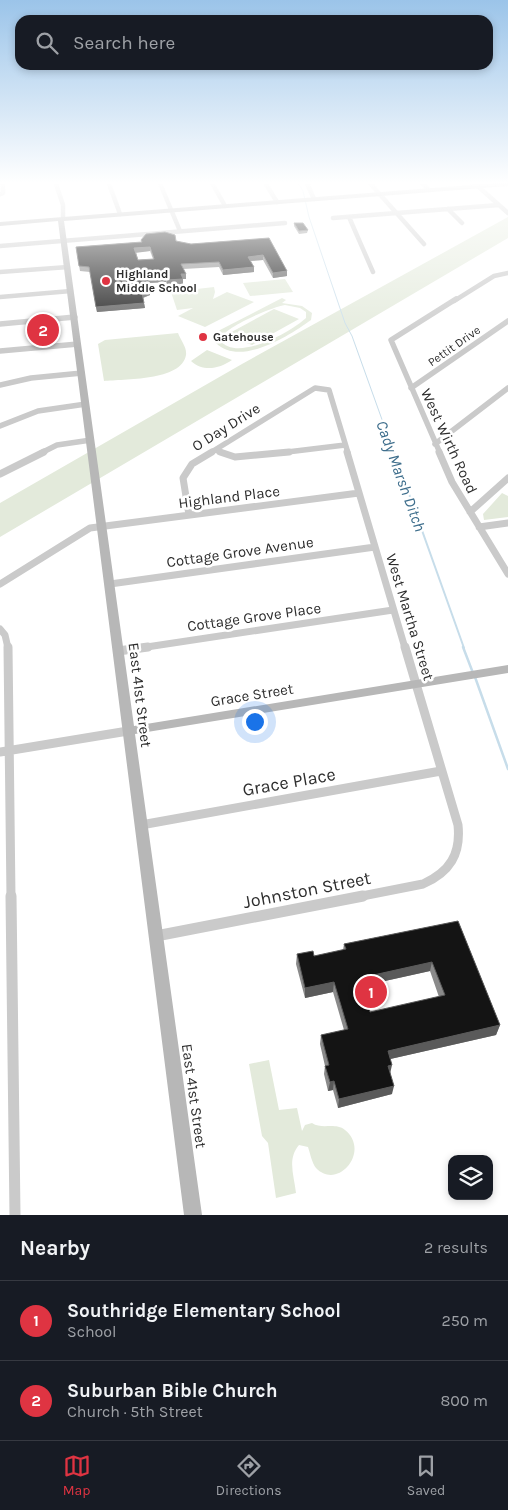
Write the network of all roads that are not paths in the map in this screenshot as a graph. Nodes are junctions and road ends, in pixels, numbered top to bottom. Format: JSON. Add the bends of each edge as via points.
{"nodes":[{"id":1,"x":94,"y":238,"type":"edge"},
{"id":2,"x":358,"y":238,"type":"edge"},
{"id":3,"x":418,"y":238,"type":"edge"},
{"id":4,"x":64,"y":240,"type":"junction"},
{"id":5,"x":424,"y":244,"type":"dead end"},
{"id":6,"x":0,"y":246,"type":"edge"},
{"id":7,"x":68,"y":266,"type":"junction"},
{"id":8,"x":501,"y":267,"type":"dead end"},
{"id":9,"x":0,"y":272,"type":"edge"},
{"id":10,"x":373,"y":272,"type":"dead end"},
{"id":11,"x":508,"y":272,"type":"edge"},
{"id":12,"x":71,"y":291,"type":"junction"},
{"id":13,"x":0,"y":297,"type":"edge"},
{"id":14,"x":75,"y":317,"type":"junction"},
{"id":15,"x":508,"y":321,"type":"edge"},
{"id":16,"x":0,"y":324,"type":"edge"},
{"id":17,"x":78,"y":344,"type":"junction"},
{"id":18,"x":0,"y":351,"type":"edge"},
{"id":19,"x":82,"y":372,"type":"junction"},
{"id":20,"x":0,"y":385,"type":"edge"},
{"id":21,"x":322,"y":387,"type":"joint"},
{"id":22,"x":411,"y":388,"type":"junction"},
{"id":23,"x":508,"y":388,"type":"edge"},
{"id":24,"x":86,"y":404,"type":"junction"},
{"id":25,"x":0,"y":426,"type":"edge"},
{"id":26,"x":91,"y":440,"type":"junction"},
{"id":27,"x":435,"y":444,"type":"junction"},
{"id":28,"x":345,"y":445,"type":"junction"},
{"id":29,"x":215,"y":450,"type":"junction"},
{"id":30,"x":0,"y":474,"type":"edge"},
{"id":31,"x":508,"y":478,"type":"edge"},
{"id":32,"x":359,"y":492,"type":"junction"},
{"id":33,"x":470,"y":512,"type":"junction"},
{"id":34,"x":189,"y":515,"type":"junction"},
{"id":35,"x":508,"y":523,"type":"edge"},
{"id":36,"x":102,"y":526,"type":"junction"},
{"id":37,"x":479,"y":527,"type":"junction"},
{"id":38,"x":375,"y":547,"type":"junction"},
{"id":39,"x":508,"y":574,"type":"edge"},
{"id":40,"x":0,"y":584,"type":"edge"},
{"id":41,"x":110,"y":584,"type":"junction"},
{"id":42,"x":394,"y":610,"type":"junction"},
{"id":43,"x":0,"y":630,"type":"edge"},
{"id":44,"x":118,"y":651,"type":"junction"},
{"id":45,"x":508,"y":669,"type":"edge"},
{"id":46,"x":416,"y":684,"type":"junction"},
{"id":47,"x":128,"y":731,"type":"junction"},
{"id":48,"x":5,"y":751,"type":"edge"},
{"id":49,"x":441,"y":771,"type":"junction"},
{"id":50,"x":141,"y":825,"type":"junction"},
{"id":51,"x":456,"y":859,"type":"joint"},
{"id":52,"x":156,"y":936,"type":"junction"},
{"id":53,"x":15,"y":1215,"type":"edge"},
{"id":54,"x":193,"y":1215,"type":"edge"}],
"edges":[{"from":1,"to":4,"type":"street"},
{"from":2,"to":10,"type":"street"},
{"from":3,"to":5,"type":"street"},
{"from":4,"to":6,"type":"street"},
{"from":4,"to":7,"type":"street","name":"East 41st Street"},
{"from":7,"to":9,"type":"street"},
{"from":7,"to":12,"type":"street","name":"East 41st Street"},
{"from":8,"to":11,"type":"street"},
{"from":11,"to":22,"type":"street","name":"West Wirth Road","via":[[494,276],[391,340]]},
{"from":12,"to":13,"type":"street"},
{"from":12,"to":14,"type":"street","name":"East 41st Street"},
{"from":14,"to":16,"type":"street"},
{"from":14,"to":17,"type":"street","name":"East 41st Street"},
{"from":15,"to":22,"type":"street","name":"Pettit Drive"},
{"from":17,"to":18,"type":"street"},
{"from":17,"to":19,"type":"street","name":"East 41st Street"},
{"from":19,"to":20,"type":"street"},
{"from":19,"to":24,"type":"street","name":"East 41st Street"},
{"from":21,"to":28,"type":"street","name":"West Martha Street","via":[[329,390]]},
{"from":21,"to":29,"type":"street","name":"O Day Drive","via":[[315,388]]},
{"from":22,"to":27,"type":"street","name":"West Wirth Road"},
{"from":23,"to":27,"type":"street"},
{"from":24,"to":25,"type":"street","via":[[38,411]]},
{"from":24,"to":26,"type":"street","name":"East 41st Street"},
{"from":26,"to":30,"type":"street","via":[[57,445]]},
{"from":26,"to":36,"type":"street","name":"East 41st Street"},
{"from":27,"to":33,"type":"street","name":"West Wirth Road"},
{"from":28,"to":29,"type":"street","via":[[246,457]]},
{"from":28,"to":32,"type":"street","name":"West Martha Street"},
{"from":29,"to":34,"type":"street","name":"O Day Drive","via":[[192,464],[182,478]]},
{"from":31,"to":33,"type":"street"},
{"from":32,"to":34,"type":"street","name":"Highland Place"},
{"from":32,"to":38,"type":"street","name":"West Martha Street"},
{"from":33,"to":37,"type":"street","name":"West Wirth Road"},
{"from":34,"to":36,"type":"street","name":"Highland Place"},
{"from":35,"to":37,"type":"street"},
{"from":36,"to":40,"type":"street","via":[[90,528]]},
{"from":36,"to":41,"type":"street","name":"East 41st Street"},
{"from":37,"to":39,"type":"street","name":"West Wirth Road"},
{"from":38,"to":41,"type":"street","name":"Cottage Grove Avenue"},
{"from":38,"to":42,"type":"street","name":"West Martha Street"},
{"from":41,"to":44,"type":"street","name":"East 41st Street"},
{"from":42,"to":44,"type":"street","name":"Cottage Grove Place"},
{"from":42,"to":46,"type":"street","name":"West Martha Street"},
{"from":43,"to":48,"type":"street","via":[[8,645]]},
{"from":44,"to":47,"type":"street","name":"East 41st Street"},
{"from":45,"to":46,"type":"street","name":"Grace Street"},
{"from":46,"to":47,"type":"street","name":"Grace Street"},
{"from":46,"to":49,"type":"street","name":"West Martha Street"},
{"from":47,"to":48,"type":"street","name":"Grace Street"},
{"from":47,"to":50,"type":"street","name":"East 41st Street"},
{"from":48,"to":53,"type":"street"},
{"from":49,"to":50,"type":"street","name":"Grace Place"},
{"from":49,"to":51,"type":"street","name":"West Martha Street","via":[[460,836]]},
{"from":50,"to":52,"type":"street","name":"East 41st Street"},
{"from":51,"to":52,"type":"street","name":"Johnston Street","via":[[441,876],[423,884]]},
{"from":52,"to":54,"type":"street","name":"East 41st Street"}]}
